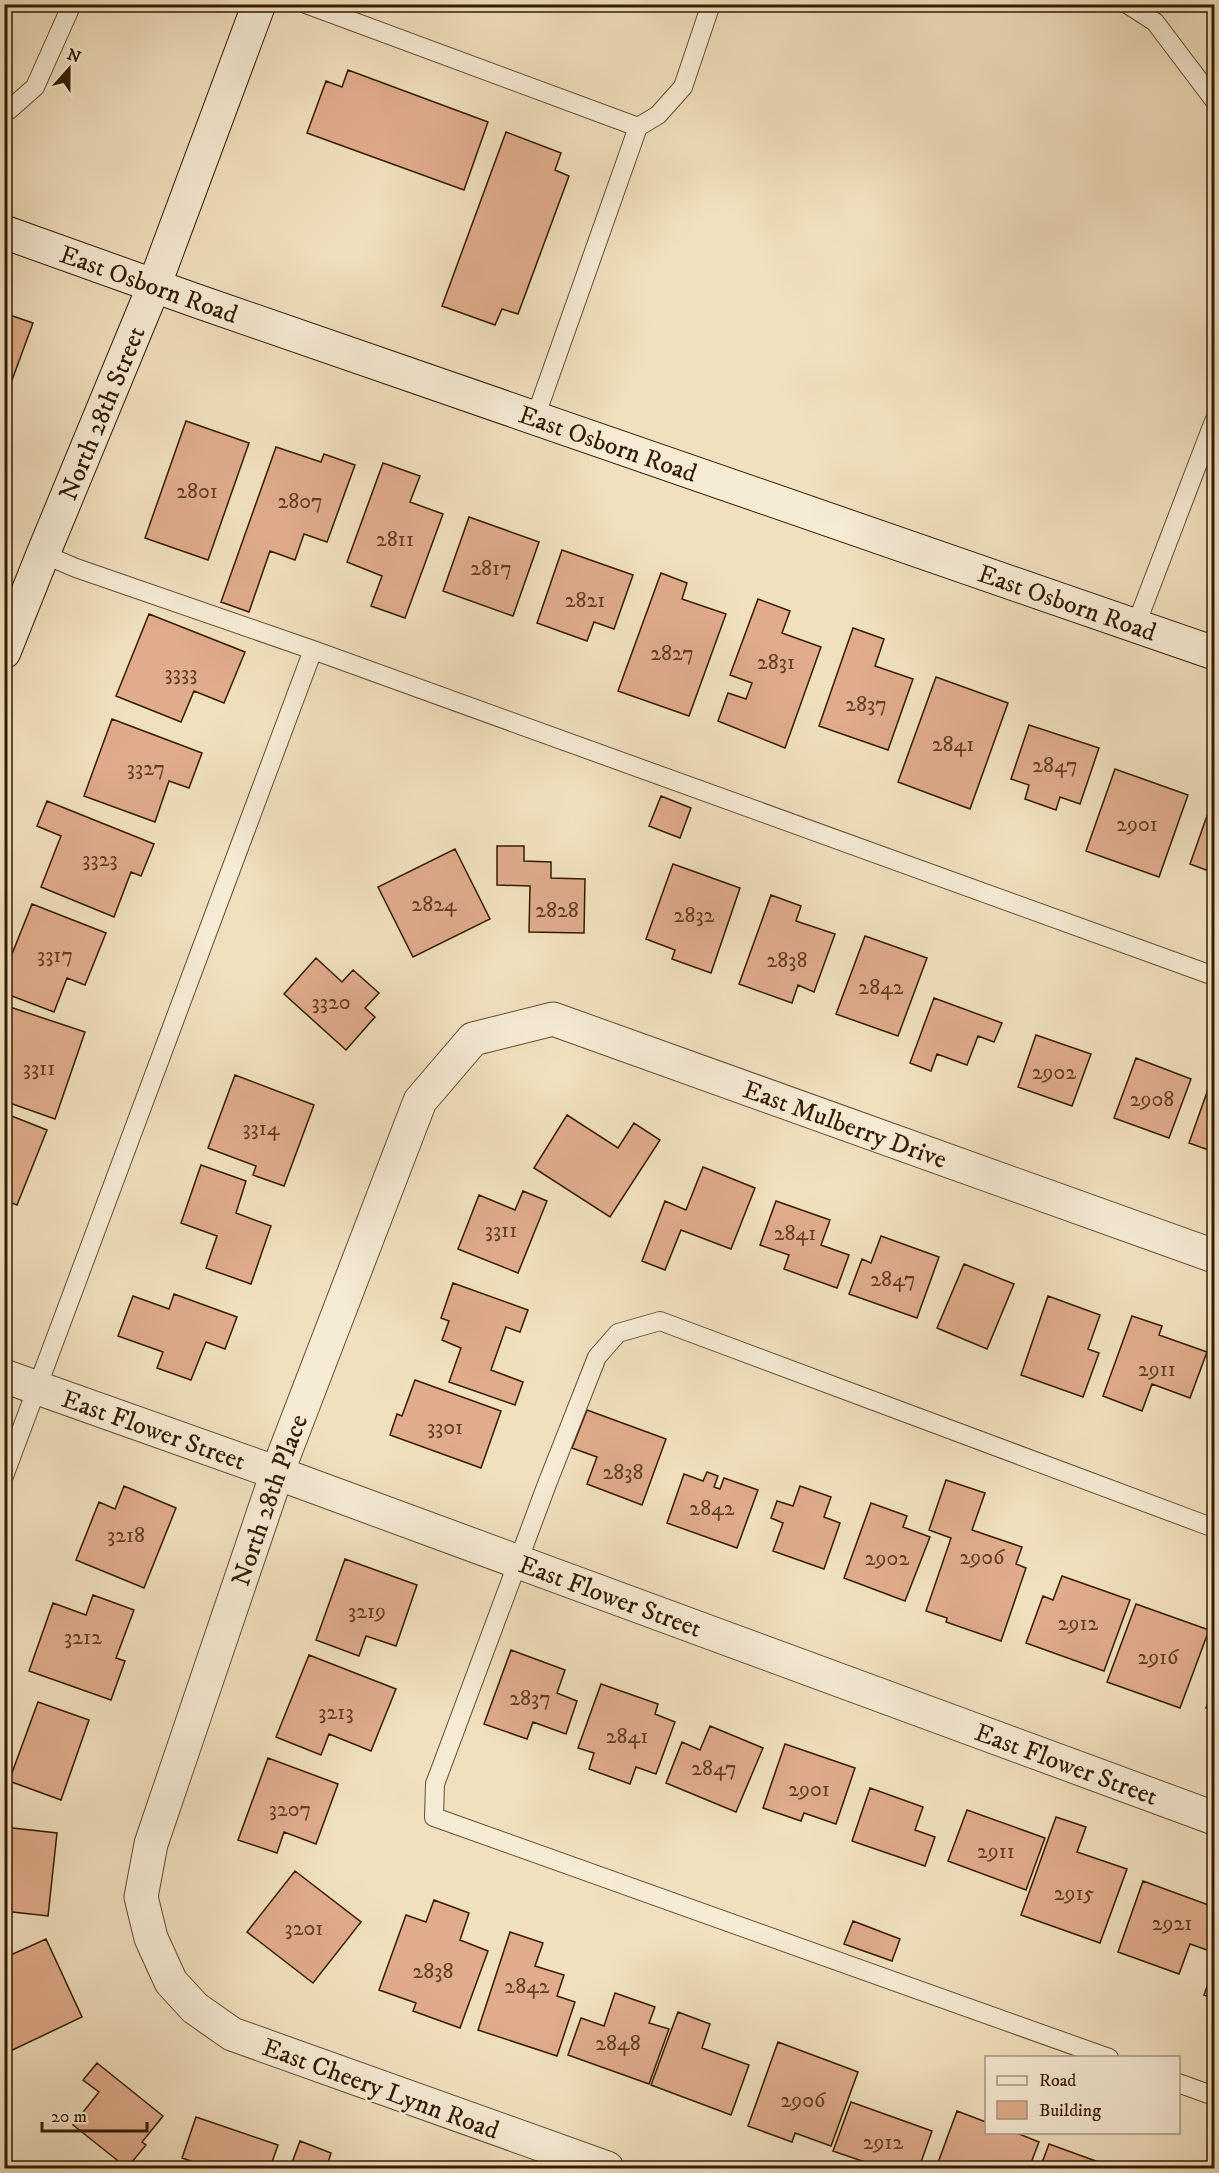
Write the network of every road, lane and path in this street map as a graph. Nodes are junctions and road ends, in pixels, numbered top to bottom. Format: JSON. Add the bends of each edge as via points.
{"nodes":[{"id":1,"x":72,"y":4,"type":"edge"},
{"id":2,"x":259,"y":4,"type":"edge"},
{"id":3,"x":306,"y":4,"type":"edge"},
{"id":4,"x":711,"y":4,"type":"edge"},
{"id":5,"x":1127,"y":4,"type":"edge"},
{"id":6,"x":1215,"y":100,"type":"edge"},
{"id":7,"x":4,"y":110,"type":"edge"},
{"id":8,"x":638,"y":127,"type":"junction"},
{"id":9,"x":4,"y":232,"type":"edge"},
{"id":10,"x":154,"y":286,"type":"junction"},
{"id":11,"x":535,"y":418,"type":"junction"},
{"id":12,"x":1215,"y":421,"type":"edge"},
{"id":13,"x":43,"y":554,"type":"junction"},
{"id":14,"x":1136,"y":626,"type":"junction"},
{"id":15,"x":313,"y":650,"type":"junction"},
{"id":16,"x":4,"y":652,"type":"edge"},
{"id":17,"x":1215,"y":653,"type":"edge"},
{"id":18,"x":1215,"y":976,"type":"edge"},
{"id":19,"x":473,"y":1039,"type":"joint"},
{"id":20,"x":1215,"y":1256,"type":"edge"},
{"id":21,"x":4,"y":1376,"type":"edge"},
{"id":22,"x":38,"y":1388,"type":"junction"},
{"id":23,"x":277,"y":1473,"type":"junction"},
{"id":24,"x":4,"y":1476,"type":"edge"},
{"id":25,"x":1215,"y":1528,"type":"edge"},
{"id":26,"x":519,"y":1562,"type":"junction"},
{"id":27,"x":1215,"y":1818,"type":"edge"},
{"id":28,"x":171,"y":1982,"type":"joint"},
{"id":29,"x":1103,"y":2056,"type":"edge"},
{"id":30,"x":1180,"y":2083,"type":"edge"},
{"id":31,"x":1215,"y":2096,"type":"edge"},
{"id":32,"x":560,"y":2161,"type":"edge"},
{"id":33,"x":607,"y":2169,"type":"edge"}],
"edges":[{"from":1,"to":7,"type":"lane","via":[[35,87]]},
{"from":2,"to":10,"type":"street","name":"North 28th Street"},
{"from":3,"to":8,"type":"lane"},
{"from":4,"to":8,"type":"lane","via":[[683,87],[658,115]]},
{"from":5,"to":6,"type":"lane","via":[[1155,22]]},
{"from":8,"to":11,"type":"lane"},
{"from":9,"to":10,"type":"street","name":"East Osborn Road"},
{"from":10,"to":11,"type":"street","name":"East Osborn Road"},
{"from":10,"to":13,"type":"street","name":"North 28th Street"},
{"from":11,"to":14,"type":"street","name":"East Osborn Road"},
{"from":12,"to":14,"type":"lane"},
{"from":13,"to":15,"type":"lane"},
{"from":13,"to":16,"type":"street","name":"North 28th Street"},
{"from":14,"to":17,"type":"street","name":"East Osborn Road"},
{"from":15,"to":18,"type":"lane"},
{"from":15,"to":22,"type":"lane"},
{"from":19,"to":20,"type":"street","name":"East Mulberry Drive","via":[[553,1019]]},
{"from":19,"to":23,"type":"street","name":"North 28th Place","via":[[420,1101]]},
{"from":21,"to":22,"type":"street","name":"East Flower Street"},
{"from":22,"to":23,"type":"street","name":"East Flower Street"},
{"from":22,"to":24,"type":"lane"},
{"from":23,"to":26,"type":"street","name":"East Flower Street"},
{"from":23,"to":28,"type":"street","name":"North 28th Place","via":[[151,1844],[141,1898],[151,1938]]},
{"from":25,"to":26,"type":"lane","via":[[660,1321],[618,1333],[597,1357]]},
{"from":26,"to":27,"type":"street","name":"East Flower Street"},
{"from":26,"to":29,"type":"lane","via":[[435,1784],[434,1817]]},
{"from":28,"to":32,"type":"street","name":"East Cheery Lynn Road","via":[[195,2008],[232,2034]]},
{"from":30,"to":31,"type":"lane"},
{"from":32,"to":33,"type":"street","name":"East Cheery Lynn Road"}]}
